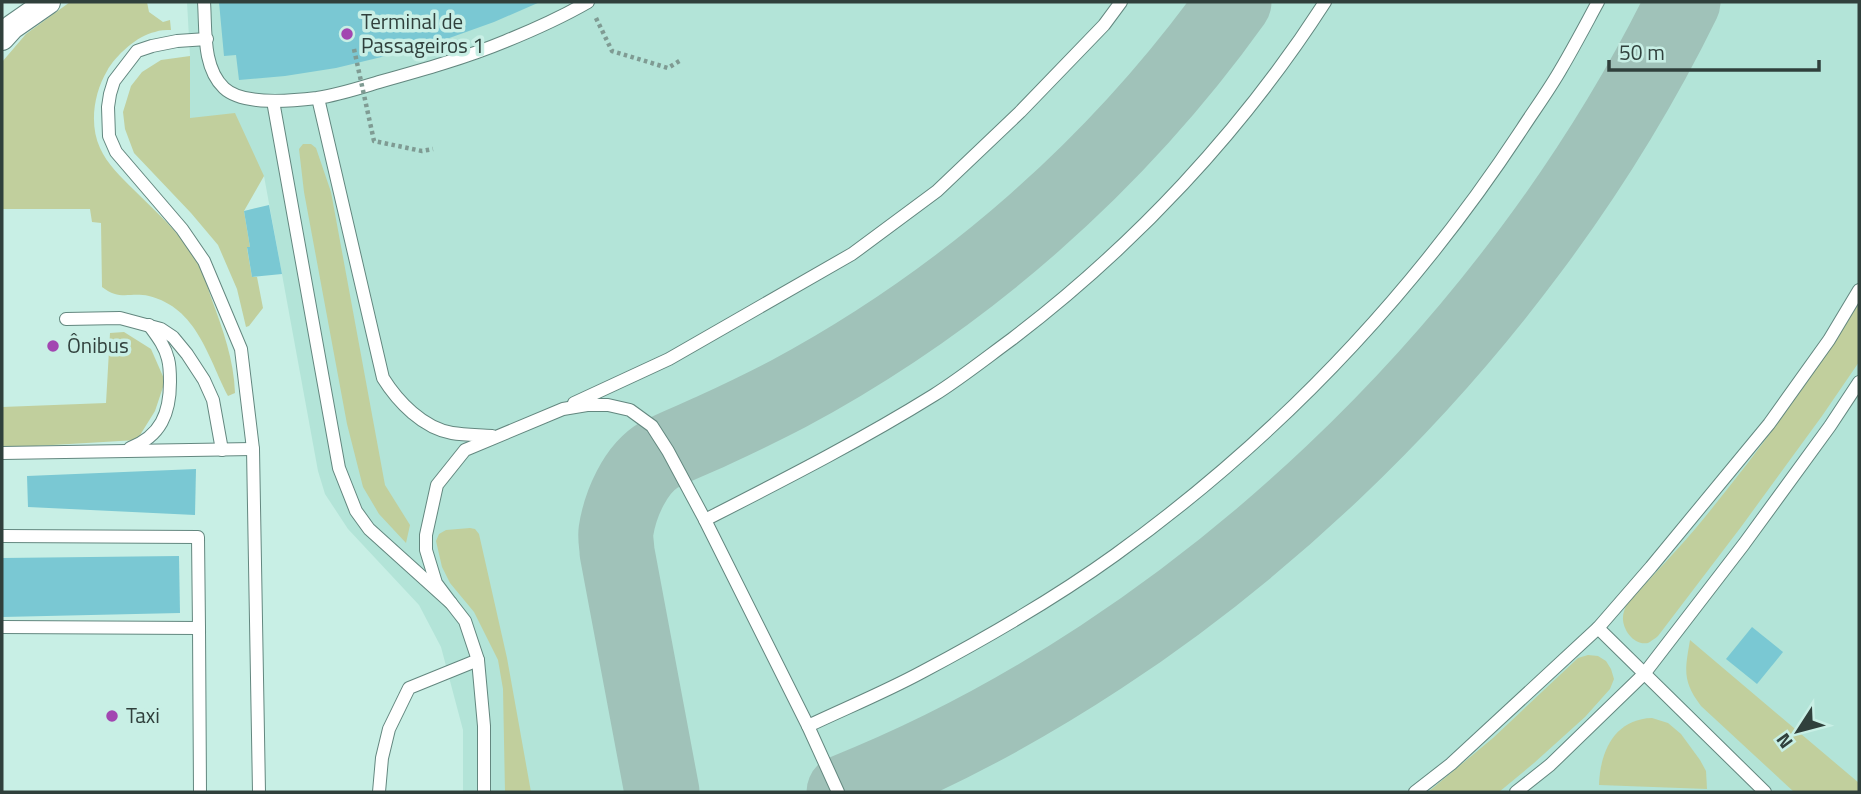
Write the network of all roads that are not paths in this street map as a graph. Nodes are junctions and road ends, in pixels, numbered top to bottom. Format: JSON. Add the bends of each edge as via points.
{"nodes":[{"id":1,"x":48,"y":2,"type":"edge"},
{"id":2,"x":204,"y":2,"type":"edge"},
{"id":3,"x":588,"y":2,"type":"edge"},
{"id":4,"x":1121,"y":2,"type":"edge"},
{"id":5,"x":1325,"y":2,"type":"edge"},
{"id":6,"x":1598,"y":2,"type":"edge"},
{"id":7,"x":2,"y":38,"type":"edge"},
{"id":8,"x":207,"y":39,"type":"junction"},
{"id":9,"x":318,"y":97,"type":"junction"},
{"id":10,"x":273,"y":101,"type":"junction"},
{"id":11,"x":1859,"y":289,"type":"edge"},
{"id":12,"x":66,"y":319,"type":"dead end"},
{"id":13,"x":149,"y":325,"type":"junction"},
{"id":14,"x":1859,"y":382,"type":"edge"},
{"id":15,"x":563,"y":409,"type":"junction"},
{"id":16,"x":495,"y":436,"type":"junction"},
{"id":17,"x":253,"y":449,"type":"junction"},
{"id":18,"x":222,"y":450,"type":"junction"},
{"id":19,"x":122,"y":451,"type":"junction"},
{"id":20,"x":2,"y":453,"type":"edge"},
{"id":21,"x":705,"y":520,"type":"junction"},
{"id":22,"x":2,"y":536,"type":"edge"},
{"id":23,"x":451,"y":603,"type":"junction"},
{"id":24,"x":2,"y":627,"type":"edge"},
{"id":25,"x":199,"y":628,"type":"junction"},
{"id":26,"x":1598,"y":628,"type":"junction"},
{"id":27,"x":478,"y":660,"type":"junction"},
{"id":28,"x":1644,"y":674,"type":"junction"},
{"id":29,"x":808,"y":726,"type":"junction"},
{"id":30,"x":200,"y":792,"type":"edge"},
{"id":31,"x":259,"y":792,"type":"edge"},
{"id":32,"x":379,"y":792,"type":"edge"},
{"id":33,"x":484,"y":792,"type":"edge"},
{"id":34,"x":838,"y":792,"type":"edge"},
{"id":35,"x":1415,"y":792,"type":"edge"},
{"id":36,"x":1516,"y":792,"type":"edge"},
{"id":37,"x":1765,"y":792,"type":"edge"}],
"edges":[{"from":1,"to":7,"type":"street"},
{"from":2,"to":8,"type":"lane"},
{"from":3,"to":9,"type":"lane","via":[[505,42]]},
{"from":4,"to":15,"type":"lane","via":[[1030,103],[937,191],[852,254],[669,359]]},
{"from":5,"to":21,"type":"lane","via":[[1274,77],[1172,196],[1049,310],[936,394],[839,451]]},
{"from":6,"to":29,"type":"lane","via":[[1560,71],[1459,220],[1410,282],[1287,413],[1113,556],[920,673]]},
{"from":8,"to":10,"type":"lane","via":[[211,67],[225,89]]},
{"from":8,"to":17,"type":"lane","via":[[137,51],[114,81],[108,107],[109,136],[116,152],[204,261],[241,349]]},
{"from":9,"to":10,"type":"lane"},
{"from":9,"to":16,"type":"lane","via":[[383,379],[402,404],[428,424],[450,433]]},
{"from":10,"to":23,"type":"lane","via":[[339,468],[356,511],[369,529]]},
{"from":11,"to":26,"type":"lane","via":[[1769,425]]},
{"from":12,"to":13,"type":"lane","via":[[120,318]]},
{"from":13,"to":18,"type":"lane","via":[[173,337],[204,380],[217,415]]},
{"from":13,"to":19,"type":"lane","via":[[169,360],[167,411],[153,435]]},
{"from":14,"to":28,"type":"lane"},
{"from":15,"to":16,"type":"lane"},
{"from":15,"to":21,"type":"lane","via":[[608,405],[630,410],[652,426]]},
{"from":16,"to":23,"type":"lane","via":[[465,450],[437,485],[426,550],[436,583]]},
{"from":17,"to":18,"type":"lane"},
{"from":17,"to":31,"type":"lane"},
{"from":18,"to":19,"type":"lane"},
{"from":19,"to":20,"type":"lane"},
{"from":21,"to":29,"type":"lane"},
{"from":22,"to":25,"type":"lane","via":[[198,537]]},
{"from":23,"to":27,"type":"lane","via":[[465,621]]},
{"from":24,"to":25,"type":"lane"},
{"from":25,"to":30,"type":"lane"},
{"from":26,"to":28,"type":"lane"},
{"from":26,"to":35,"type":"lane"},
{"from":27,"to":32,"type":"lane","via":[[409,688],[388,729]]},
{"from":27,"to":33,"type":"lane"},
{"from":28,"to":36,"type":"lane"},
{"from":28,"to":37,"type":"lane"},
{"from":29,"to":34,"type":"lane"}]}
